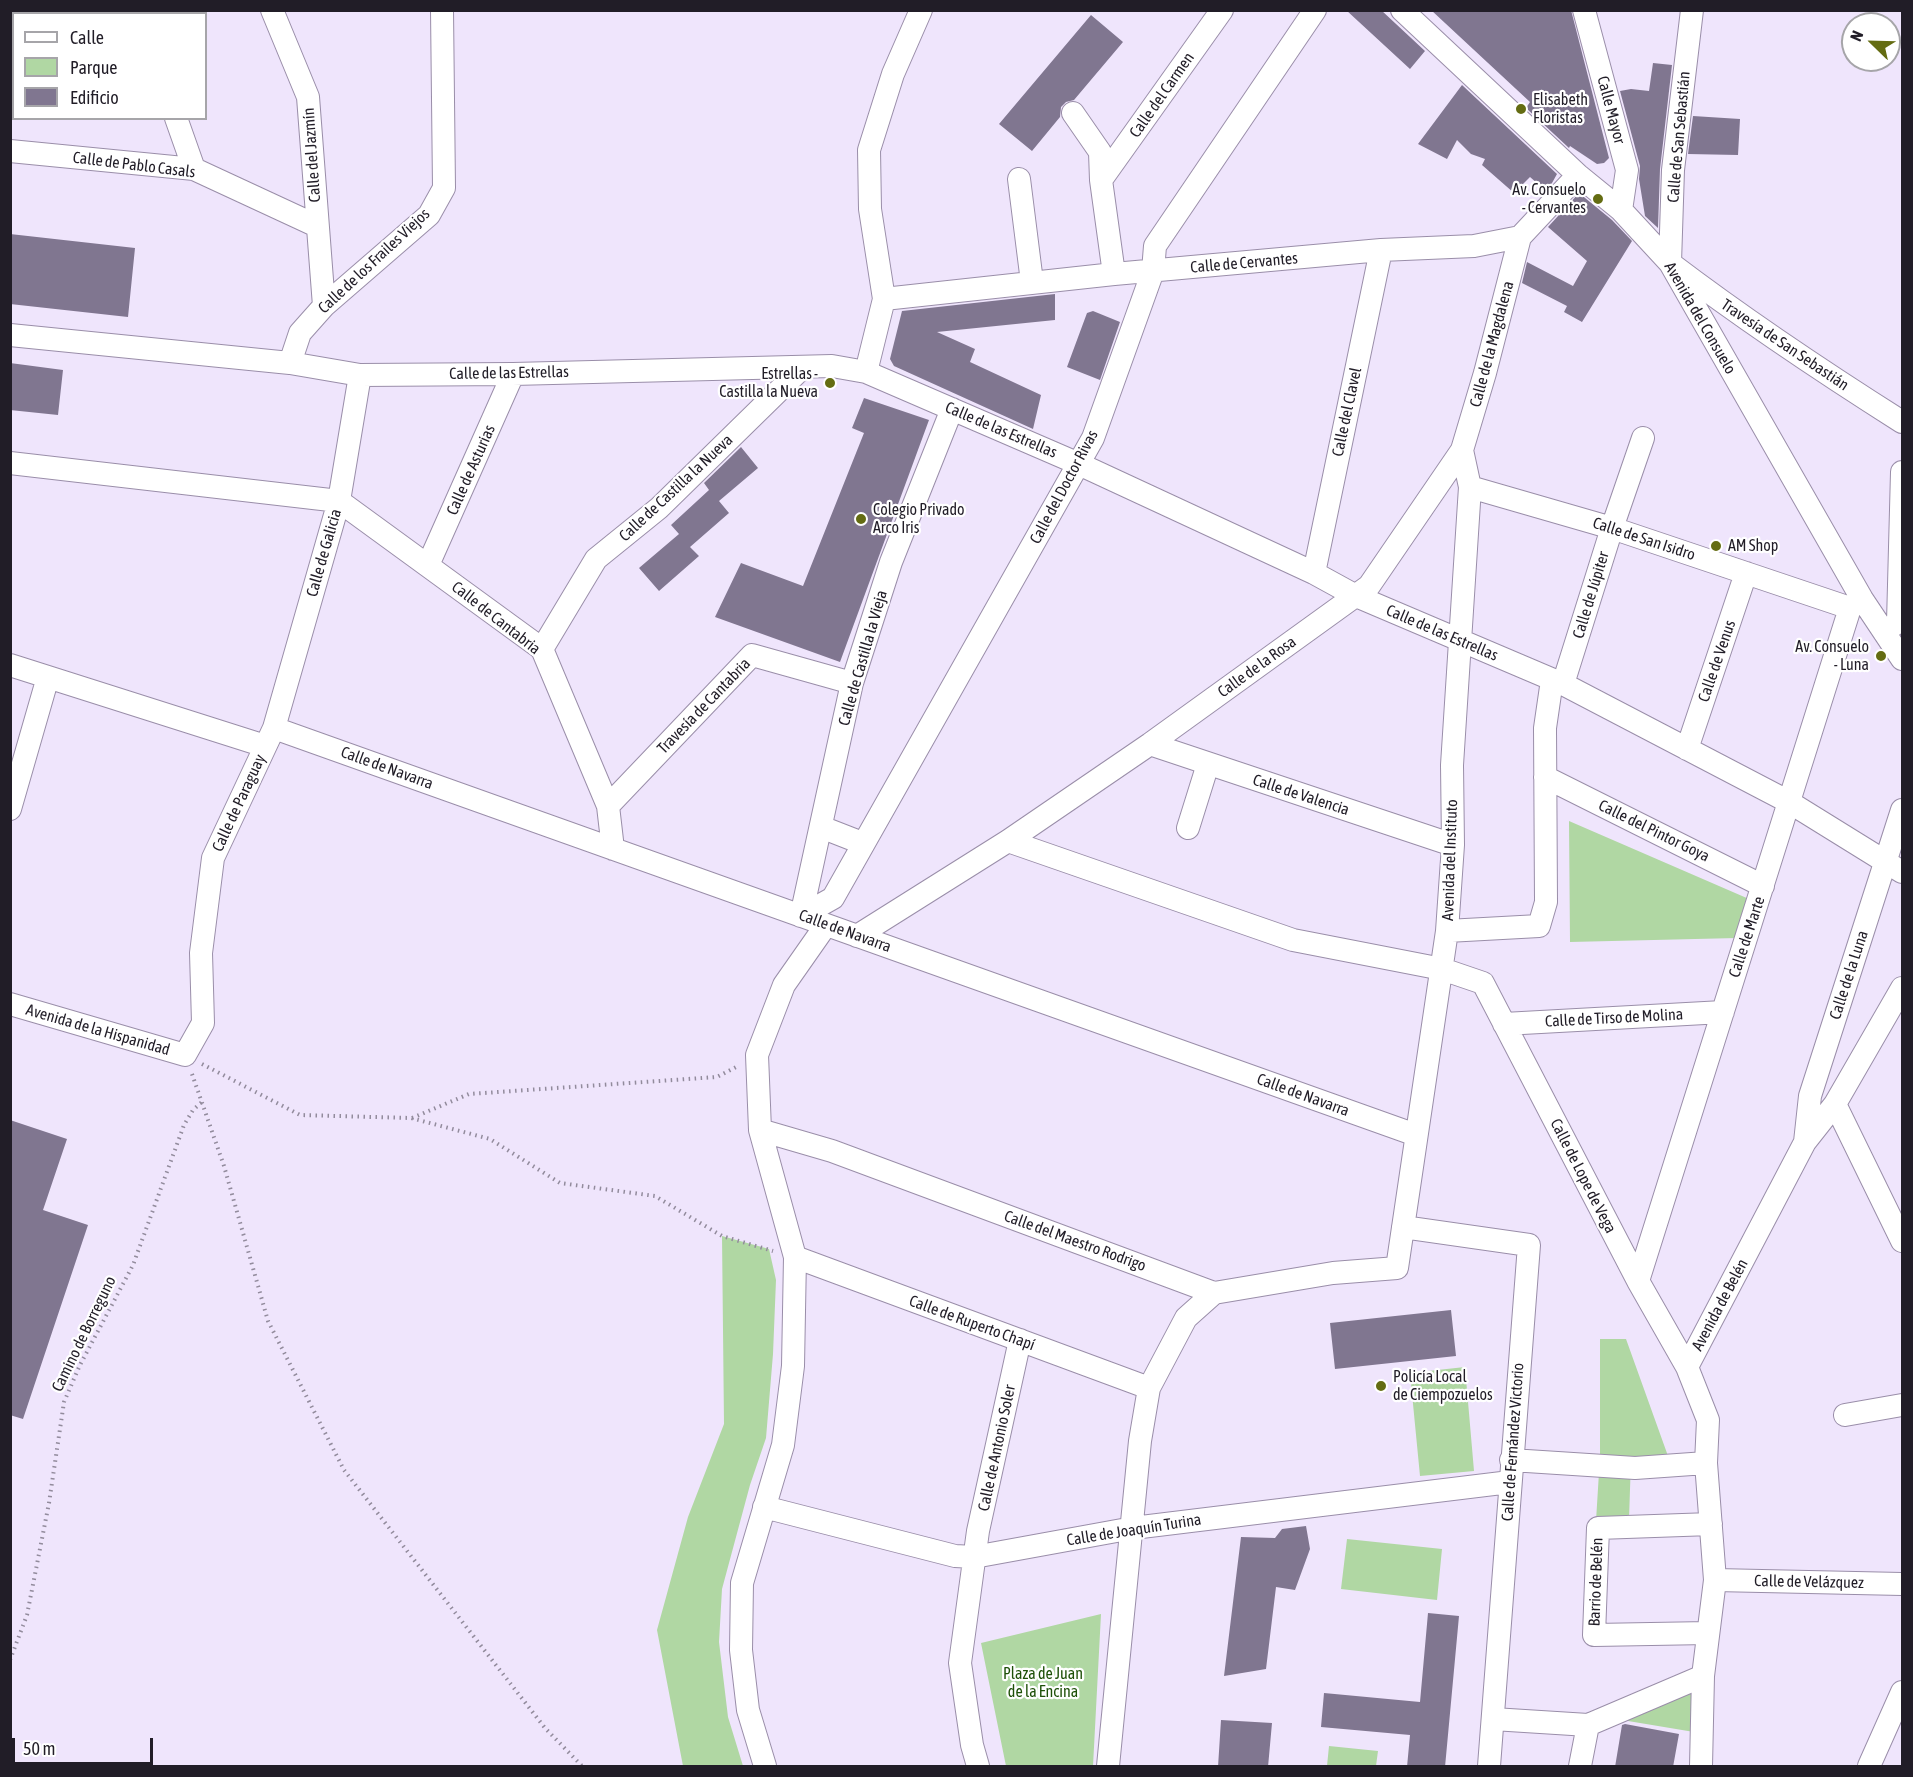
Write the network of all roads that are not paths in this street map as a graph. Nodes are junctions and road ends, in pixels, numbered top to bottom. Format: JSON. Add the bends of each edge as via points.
{"nodes":[{"id":1,"x":272,"y":10,"type":"edge"},
{"id":2,"x":442,"y":10,"type":"edge"},
{"id":3,"x":921,"y":10,"type":"edge"},
{"id":4,"x":1222,"y":10,"type":"edge"},
{"id":5,"x":1315,"y":10,"type":"edge"},
{"id":6,"x":1402,"y":10,"type":"edge"},
{"id":7,"x":1584,"y":10,"type":"edge"},
{"id":8,"x":1692,"y":10,"type":"edge"},
{"id":9,"x":1073,"y":113,"type":"dead end"},
{"id":10,"x":177,"y":120,"type":"edge"},
{"id":11,"x":10,"y":151,"type":"edge"},
{"id":12,"x":194,"y":169,"type":"junction"},
{"id":13,"x":1578,"y":175,"type":"junction"},
{"id":14,"x":1019,"y":179,"type":"dead end"},
{"id":15,"x":1101,"y":180,"type":"junction"},
{"id":16,"x":1621,"y":210,"type":"junction"},
{"id":17,"x":317,"y":226,"type":"junction"},
{"id":18,"x":1520,"y":237,"type":"junction"},
{"id":19,"x":1381,"y":250,"type":"junction"},
{"id":20,"x":1670,"y":263,"type":"junction"},
{"id":21,"x":1153,"y":271,"type":"junction"},
{"id":22,"x":1114,"y":274,"type":"junction"},
{"id":23,"x":1032,"y":282,"type":"junction"},
{"id":24,"x":884,"y":299,"type":"junction"},
{"id":25,"x":324,"y":306,"type":"junction"},
{"id":26,"x":10,"y":334,"type":"edge"},
{"id":27,"x":290,"y":363,"type":"junction"},
{"id":28,"x":803,"y":367,"type":"junction"},
{"id":29,"x":866,"y":372,"type":"junction"},
{"id":30,"x":513,"y":374,"type":"junction"},
{"id":31,"x":360,"y":375,"type":"junction"},
{"id":32,"x":952,"y":409,"type":"junction"},
{"id":33,"x":1902,"y":422,"type":"edge"},
{"id":34,"x":1643,"y":438,"type":"dead end"},
{"id":35,"x":1462,"y":450,"type":"junction"},
{"id":36,"x":10,"y":463,"type":"edge"},
{"id":37,"x":1079,"y":464,"type":"junction"},
{"id":38,"x":1902,"y":472,"type":"edge"},
{"id":39,"x":1470,"y":487,"type":"junction"},
{"id":40,"x":339,"y":501,"type":"junction"},
{"id":41,"x":1612,"y":528,"type":"junction"},
{"id":42,"x":429,"y":565,"type":"junction"},
{"id":43,"x":1314,"y":573,"type":"junction"},
{"id":44,"x":1746,"y":573,"type":"junction"},
{"id":45,"x":1356,"y":596,"type":"junction"},
{"id":46,"x":1856,"y":603,"type":"junction"},
{"id":47,"x":1884,"y":632,"type":"junction"},
{"id":48,"x":1459,"y":641,"type":"junction"},
{"id":49,"x":542,"y":649,"type":"junction"},
{"id":50,"x":1902,"y":659,"type":"edge"},
{"id":51,"x":10,"y":665,"type":"edge"},
{"id":52,"x":48,"y":677,"type":"junction"},
{"id":53,"x":1558,"y":682,"type":"junction"},
{"id":54,"x":852,"y":683,"type":"junction"},
{"id":55,"x":269,"y":737,"type":"junction"},
{"id":56,"x":1150,"y":744,"type":"junction"},
{"id":57,"x":1687,"y":749,"type":"junction"},
{"id":58,"x":1208,"y":764,"type":"junction"},
{"id":59,"x":1545,"y":777,"type":"junction"},
{"id":60,"x":1789,"y":802,"type":"junction"},
{"id":61,"x":608,"y":806,"type":"junction"},
{"id":62,"x":10,"y":809,"type":"edge"},
{"id":63,"x":1902,"y":810,"type":"edge"},
{"id":64,"x":820,"y":827,"type":"junction"},
{"id":65,"x":1188,"y":828,"type":"dead end"},
{"id":66,"x":1008,"y":841,"type":"junction"},
{"id":67,"x":862,"y":843,"type":"junction"},
{"id":68,"x":1453,"y":845,"type":"junction"},
{"id":69,"x":613,"y":849,"type":"junction"},
{"id":70,"x":1894,"y":867,"type":"edge"},
{"id":71,"x":1763,"y":886,"type":"junction"},
{"id":72,"x":801,"y":916,"type":"junction"},
{"id":73,"x":826,"y":925,"type":"junction"},
{"id":74,"x":1447,"y":930,"type":"junction"},
{"id":75,"x":856,"y":936,"type":"junction"},
{"id":76,"x":1442,"y":969,"type":"junction"},
{"id":77,"x":1902,"y":988,"type":"edge"},
{"id":78,"x":10,"y":1004,"type":"edge"},
{"id":79,"x":1723,"y":1012,"type":"junction"},
{"id":80,"x":1504,"y":1024,"type":"junction"},
{"id":81,"x":185,"y":1055,"type":"joint"},
{"id":82,"x":1835,"y":1104,"type":"junction"},
{"id":83,"x":760,"y":1130,"type":"junction"},
{"id":84,"x":1416,"y":1135,"type":"junction"},
{"id":85,"x":1805,"y":1142,"type":"junction"},
{"id":86,"x":1403,"y":1227,"type":"junction"},
{"id":87,"x":1902,"y":1240,"type":"edge"},
{"id":88,"x":795,"y":1257,"type":"junction"},
{"id":89,"x":1397,"y":1268,"type":"joint"},
{"id":90,"x":1638,"y":1281,"type":"junction"},
{"id":91,"x":1214,"y":1293,"type":"junction"},
{"id":92,"x":1020,"y":1340,"type":"junction"},
{"id":93,"x":1687,"y":1367,"type":"junction"},
{"id":94,"x":1149,"y":1388,"type":"junction"},
{"id":95,"x":1902,"y":1405,"type":"edge"},
{"id":96,"x":1845,"y":1415,"type":"dead end"},
{"id":97,"x":1511,"y":1460,"type":"junction"},
{"id":98,"x":1706,"y":1463,"type":"junction"},
{"id":99,"x":1510,"y":1482,"type":"junction"},
{"id":100,"x":764,"y":1507,"type":"junction"},
{"id":101,"x":1711,"y":1524,"type":"junction"},
{"id":102,"x":1133,"y":1528,"type":"junction"},
{"id":103,"x":974,"y":1557,"type":"junction"},
{"id":104,"x":1715,"y":1580,"type":"junction"},
{"id":105,"x":1902,"y":1584,"type":"edge"},
{"id":106,"x":1708,"y":1633,"type":"junction"},
{"id":107,"x":1703,"y":1676,"type":"junction"},
{"id":108,"x":1902,"y":1692,"type":"edge"},
{"id":109,"x":1493,"y":1719,"type":"junction"},
{"id":110,"x":1588,"y":1725,"type":"junction"},
{"id":111,"x":765,"y":1767,"type":"edge"},
{"id":112,"x":978,"y":1767,"type":"edge"},
{"id":113,"x":1108,"y":1767,"type":"edge"},
{"id":114,"x":1489,"y":1767,"type":"edge"},
{"id":115,"x":1580,"y":1767,"type":"edge"},
{"id":116,"x":1701,"y":1767,"type":"edge"},
{"id":117,"x":1869,"y":1767,"type":"edge"}],
"edges":[{"from":1,"to":17,"type":"street","name":"Calle del Jazmín","via":[[308,97]]},
{"from":2,"to":25,"type":"street","name":"Calle de los Frailes Viejos","via":[[444,188],[429,215]]},
{"from":3,"to":24,"type":"street","via":[[893,74],[869,150],[870,209]]},
{"from":4,"to":15,"type":"street","name":"Calle del Carmen"},
{"from":5,"to":21,"type":"street","name":"Calle del Doctor Rivas","via":[[1155,246]]},
{"from":6,"to":13,"type":"street","name":"Avenida del Consuelo"},
{"from":7,"to":16,"type":"street","name":"Calle Mayor","via":[[1627,170]]},
{"from":8,"to":20,"type":"street","name":"Calle de San Sebastián","via":[[1673,170]]},
{"from":9,"to":15,"type":"street","via":[[1100,152]]},
{"from":10,"to":12,"type":"street"},
{"from":11,"to":12,"type":"street","name":"Calle de Pablo Casals"},
{"from":12,"to":17,"type":"street","name":"Calle de Pablo Casals"},
{"from":13,"to":16,"type":"street","name":"Avenida del Consuelo"},
{"from":13,"to":18,"type":"street"},
{"from":14,"to":23,"type":"street"},
{"from":15,"to":22,"type":"street"},
{"from":16,"to":20,"type":"street","name":"Avenida del Consuelo"},
{"from":17,"to":25,"type":"street","name":"Calle del Jazmín"},
{"from":18,"to":19,"type":"street","name":"Calle de Cervantes","via":[[1474,246]]},
{"from":18,"to":35,"type":"street","name":"Calle de la Magdalena"},
{"from":19,"to":21,"type":"street","name":"Calle de Cervantes"},
{"from":19,"to":43,"type":"street","name":"Calle del Clavel"},
{"from":20,"to":33,"type":"street","name":"Travesía de San Sebastián","via":[[1800,357]]},
{"from":20,"to":46,"type":"street","name":"Avenida del Consuelo"},
{"from":21,"to":22,"type":"street","name":"Calle de Cervantes"},
{"from":21,"to":37,"type":"street","name":"Calle del Doctor Rivas","via":[[1093,438]]},
{"from":22,"to":23,"type":"street","name":"Calle de Cervantes"},
{"from":23,"to":24,"type":"street","name":"Calle de Cervantes"},
{"from":24,"to":29,"type":"street"},
{"from":25,"to":27,"type":"street","name":"Calle de los Frailes Viejos","via":[[300,333]]},
{"from":26,"to":27,"type":"street","name":"Calle de las Estrellas"},
{"from":27,"to":31,"type":"street","name":"Calle de las Estrellas"},
{"from":28,"to":29,"type":"street","name":"Calle de las Estrellas","via":[[832,366]]},
{"from":28,"to":30,"type":"street","name":"Calle de las Estrellas"},
{"from":28,"to":49,"type":"street","name":"Calle de Castilla la Nueva","via":[[659,508],[597,559]]},
{"from":29,"to":32,"type":"street","name":"Calle de las Estrellas"},
{"from":30,"to":31,"type":"street","name":"Calle de las Estrellas"},
{"from":30,"to":42,"type":"street","name":"Calle de Asturias"},
{"from":31,"to":40,"type":"street","name":"Calle de Galicia"},
{"from":32,"to":37,"type":"street","name":"Calle de las Estrellas"},
{"from":32,"to":54,"type":"street","name":"Calle de Castilla la Vieja","via":[[891,562]]},
{"from":34,"to":41,"type":"street","name":"Calle de Júpiter"},
{"from":35,"to":39,"type":"street","name":"Avenida del Instituto"},
{"from":35,"to":45,"type":"street","name":"Calle de la Rosa","via":[[1369,586]]},
{"from":36,"to":40,"type":"street"},
{"from":37,"to":43,"type":"street","name":"Calle de las Estrellas"},
{"from":37,"to":67,"type":"street","name":"Calle del Doctor Rivas"},
{"from":38,"to":47,"type":"street","via":[[1898,622]]},
{"from":39,"to":41,"type":"street","name":"Calle de San Isidro"},
{"from":39,"to":48,"type":"street","name":"Avenida del Instituto"},
{"from":40,"to":42,"type":"street","name":"Calle de Cantabria"},
{"from":40,"to":55,"type":"street","name":"Calle de Galicia"},
{"from":41,"to":44,"type":"street","name":"Calle de San Isidro"},
{"from":41,"to":53,"type":"street","name":"Calle de Júpiter"},
{"from":42,"to":49,"type":"street","name":"Calle de Cantabria"},
{"from":43,"to":45,"type":"street","name":"Calle de las Estrellas"},
{"from":44,"to":46,"type":"street","name":"Calle de San Isidro"},
{"from":44,"to":57,"type":"street","name":"Calle de Venus"},
{"from":45,"to":48,"type":"street","name":"Calle de las Estrellas"},
{"from":45,"to":56,"type":"street","name":"Calle de la Rosa"},
{"from":46,"to":47,"type":"street","name":"Avenida del Consuelo"},
{"from":46,"to":60,"type":"street","name":"Calle de Marte"},
{"from":47,"to":50,"type":"street","name":"Avenida del Consuelo"},
{"from":48,"to":53,"type":"street","name":"Calle de las Estrellas"},
{"from":48,"to":68,"type":"street","name":"Avenida del Instituto","via":[[1452,765]]},
{"from":49,"to":61,"type":"street","name":"Calle de Cantabria"},
{"from":51,"to":52,"type":"street","name":"Calle de Navarra"},
{"from":52,"to":55,"type":"street","name":"Calle de Navarra"},
{"from":52,"to":62,"type":"street"},
{"from":53,"to":57,"type":"street","name":"Calle de las Estrellas"},
{"from":53,"to":59,"type":"street","via":[[1545,728]]},
{"from":54,"to":61,"type":"street","name":"Travesía de Cantabria","via":[[752,655]]},
{"from":54,"to":64,"type":"street","name":"Calle de Castilla la Vieja"},
{"from":55,"to":69,"type":"street","name":"Calle de Navarra"},
{"from":55,"to":81,"type":"street","name":"Calle de Paraguay","via":[[213,858],[201,953],[203,1023]]},
{"from":56,"to":58,"type":"street","name":"Calle de Valencia"},
{"from":56,"to":66,"type":"street","name":"Calle de la Rosa"},
{"from":57,"to":60,"type":"street","name":"Calle de las Estrellas"},
{"from":58,"to":65,"type":"street"},
{"from":58,"to":68,"type":"street","name":"Calle de Valencia"},
{"from":59,"to":71,"type":"street","name":"Calle del Pintor Goya"},
{"from":59,"to":74,"type":"street","via":[[1546,902],[1539,926]]},
{"from":60,"to":70,"type":"street","name":"Calle de las Estrellas"},
{"from":60,"to":71,"type":"street","name":"Calle de Marte"},
{"from":61,"to":69,"type":"street","name":"Calle de Cantabria"},
{"from":63,"to":70,"type":"street","name":"Calle de la Luna"},
{"from":64,"to":67,"type":"street"},
{"from":64,"to":72,"type":"street","name":"Calle de Castilla la Vieja"},
{"from":66,"to":75,"type":"street","name":"Calle de la Rosa"},
{"from":66,"to":76,"type":"street","via":[[1293,940]]},
{"from":67,"to":72,"type":"street","name":"Calle del Doctor Rivas","via":[[833,898]]},
{"from":68,"to":74,"type":"street","name":"Avenida del Instituto"},
{"from":69,"to":72,"type":"street","name":"Calle de Navarra"},
{"from":70,"to":85,"type":"street","name":"Calle de la Luna","via":[[1810,1096]]},
{"from":71,"to":79,"type":"street","name":"Calle de Marte"},
{"from":72,"to":73,"type":"street","name":"Calle de Navarra"},
{"from":73,"to":75,"type":"street","name":"Calle de Navarra"},
{"from":73,"to":83,"type":"street","via":[[784,985],[757,1055]]},
{"from":74,"to":76,"type":"street","name":"Avenida del Instituto"},
{"from":75,"to":84,"type":"street","name":"Calle de Navarra"},
{"from":76,"to":80,"type":"street","name":"Calle de Lope de Vega","via":[[1483,983]]},
{"from":76,"to":84,"type":"street","name":"Avenida del Instituto"},
{"from":77,"to":82,"type":"street","name":"Avenida de Belén"},
{"from":78,"to":81,"type":"street","name":"Avenida de la Hispanidad"},
{"from":79,"to":80,"type":"street","name":"Calle de Tirso de Molina"},
{"from":79,"to":90,"type":"street","name":"Calle de Marte"},
{"from":80,"to":90,"type":"street","name":"Calle de Lope de Vega"},
{"from":82,"to":85,"type":"street","name":"Avenida de Belén"},
{"from":82,"to":87,"type":"street"},
{"from":83,"to":88,"type":"street"},
{"from":83,"to":91,"type":"street","name":"Calle del Maestro Rodrigo","via":[[832,1151]]},
{"from":84,"to":86,"type":"street","name":"Avenida del Instituto"},
{"from":85,"to":93,"type":"street","name":"Avenida de Belén"},
{"from":86,"to":89,"type":"street","name":"Avenida del Instituto"},
{"from":86,"to":97,"type":"street","name":"Calle de Fernández Victorio","via":[[1529,1245]]},
{"from":88,"to":92,"type":"street","name":"Calle de Ruperto Chapí"},
{"from":88,"to":100,"type":"street","via":[[794,1366],[783,1445]]},
{"from":89,"to":91,"type":"street","name":"Calle del Maestro Rodrigo","via":[[1333,1273]]},
{"from":90,"to":93,"type":"street","name":"Calle de Lope de Vega"},
{"from":91,"to":94,"type":"street","via":[[1186,1318]]},
{"from":92,"to":94,"type":"street","name":"Calle de Ruperto Chapí"},
{"from":92,"to":103,"type":"street","name":"Calle de Antonio Soler"},
{"from":93,"to":98,"type":"street","name":"Avenida de Belén","via":[[1708,1420]]},
{"from":94,"to":102,"type":"street"},
{"from":95,"to":96,"type":"street"},
{"from":97,"to":98,"type":"street","via":[[1635,1468]]},
{"from":97,"to":99,"type":"street","name":"Calle de Fernández Victorio"},
{"from":98,"to":101,"type":"street","name":"Avenida de Belén"},
{"from":99,"to":102,"type":"street","name":"Calle de Joaquín Turina"},
{"from":99,"to":109,"type":"street","name":"Calle de Fernández Victorio"},
{"from":100,"to":103,"type":"street","name":"Calle de Joaquín Turina","via":[[955,1556]]},
{"from":100,"to":111,"type":"street","via":[[742,1583],[741,1650],[748,1710]]},
{"from":101,"to":104,"type":"street","name":"Avenida de Belén"},
{"from":101,"to":106,"type":"street","name":"Barrio de Belén","via":[[1598,1528],[1594,1635]]},
{"from":102,"to":103,"type":"street","name":"Calle de Joaquín Turina"},
{"from":102,"to":113,"type":"street"},
{"from":103,"to":112,"type":"street","via":[[960,1662]]},
{"from":104,"to":105,"type":"street","name":"Calle de Velázquez"},
{"from":104,"to":106,"type":"street","name":"Avenida de Belén"},
{"from":106,"to":107,"type":"street","name":"Avenida de Belén"},
{"from":107,"to":110,"type":"street"},
{"from":107,"to":116,"type":"street","name":"Avenida de Belén"},
{"from":108,"to":117,"type":"street"},
{"from":109,"to":110,"type":"street"},
{"from":109,"to":114,"type":"street","name":"Calle de Fernández Victorio"},
{"from":110,"to":115,"type":"street"}]}
